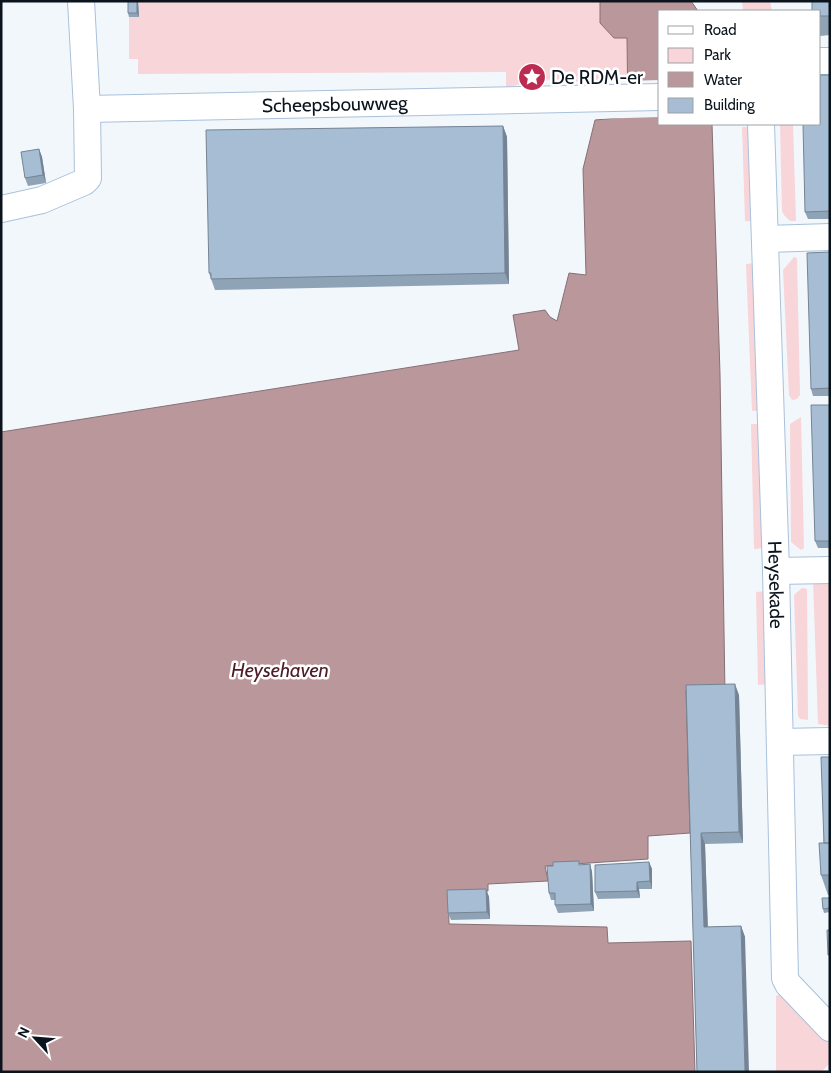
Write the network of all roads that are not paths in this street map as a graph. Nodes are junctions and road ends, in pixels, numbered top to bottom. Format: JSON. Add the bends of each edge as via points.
{"nodes":[{"id":1,"x":81,"y":1,"type":"edge"},
{"id":2,"x":658,"y":97,"type":"edge"},
{"id":3,"x":87,"y":109,"type":"junction"},
{"id":4,"x":761,"y":125,"type":"edge"},
{"id":5,"x":1,"y":209,"type":"edge"},
{"id":6,"x":830,"y":237,"type":"edge"},
{"id":7,"x":766,"y":239,"type":"junction"},
{"id":8,"x":830,"y":570,"type":"edge"},
{"id":9,"x":776,"y":571,"type":"junction"},
{"id":10,"x":830,"y":741,"type":"edge"},
{"id":11,"x":780,"y":742,"type":"junction"},
{"id":12,"x":830,"y":1028,"type":"edge"}],
"edges":[{"from":1,"to":3,"type":"street"},
{"from":2,"to":3,"type":"street","name":"Scheepsbouwweg"},
{"from":3,"to":5,"type":"street","via":[[88,178],[42,200]]},
{"from":4,"to":7,"type":"street","name":"Heysekade"},
{"from":6,"to":7,"type":"street"},
{"from":7,"to":9,"type":"street","name":"Heysekade"},
{"from":8,"to":9,"type":"street"},
{"from":9,"to":11,"type":"street","name":"Heysekade"},
{"from":10,"to":11,"type":"street"},
{"from":11,"to":12,"type":"street","name":"Heysekade","via":[[786,978]]}]}
